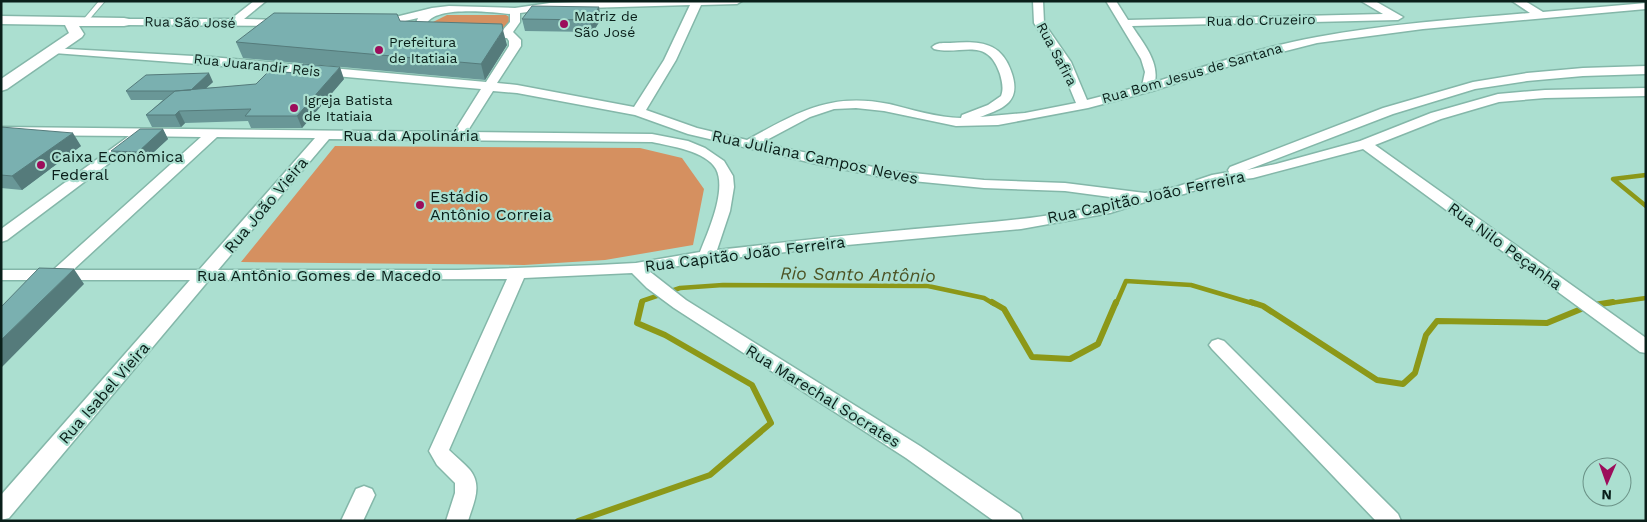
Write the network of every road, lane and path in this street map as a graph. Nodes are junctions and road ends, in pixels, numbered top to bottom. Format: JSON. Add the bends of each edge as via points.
{"nodes":[{"id":1,"x":102,"y":1,"type":"edge"},
{"id":2,"x":261,"y":1,"type":"edge"},
{"id":3,"x":737,"y":1,"type":"edge"},
{"id":4,"x":1038,"y":1,"type":"edge"},
{"id":5,"x":1111,"y":1,"type":"edge"},
{"id":6,"x":1366,"y":1,"type":"edge"},
{"id":7,"x":1517,"y":1,"type":"edge"},
{"id":8,"x":696,"y":2,"type":"edge"},
{"id":9,"x":493,"y":5,"type":"edge"},
{"id":10,"x":434,"y":6,"type":"edge"},
{"id":11,"x":1646,"y":6,"type":"edge"},
{"id":12,"x":515,"y":11,"type":"junction"},
{"id":13,"x":1542,"y":16,"type":"junction"},
{"id":14,"x":1398,"y":17,"type":"junction"},
{"id":15,"x":1,"y":20,"type":"edge"},
{"id":16,"x":69,"y":20,"type":"junction"},
{"id":17,"x":85,"y":21,"type":"junction"},
{"id":18,"x":124,"y":22,"type":"junction"},
{"id":19,"x":233,"y":23,"type":"junction"},
{"id":20,"x":292,"y":23,"type":"edge"},
{"id":21,"x":1124,"y":23,"type":"junction"},
{"id":22,"x":374,"y":24,"type":"joint"},
{"id":23,"x":420,"y":25,"type":"junction"},
{"id":24,"x":1423,"y":26,"type":"junction"},
{"id":25,"x":77,"y":34,"type":"junction"},
{"id":26,"x":450,"y":34,"type":"edge"},
{"id":27,"x":470,"y":34,"type":"edge"},
{"id":28,"x":505,"y":35,"type":"junction"},
{"id":29,"x":938,"y":47,"type":"dead end"},
{"id":30,"x":54,"y":50,"type":"junction"},
{"id":31,"x":1646,"y":70,"type":"edge"},
{"id":32,"x":1,"y":86,"type":"edge"},
{"id":33,"x":490,"y":86,"type":"junction"},
{"id":34,"x":1148,"y":88,"type":"junction"},
{"id":35,"x":1646,"y":92,"type":"edge"},
{"id":36,"x":1083,"y":105,"type":"junction"},
{"id":37,"x":638,"y":112,"type":"junction"},
{"id":38,"x":956,"y":122,"type":"junction"},
{"id":39,"x":1,"y":131,"type":"edge"},
{"id":40,"x":141,"y":133,"type":"junction"},
{"id":41,"x":214,"y":133,"type":"junction"},
{"id":42,"x":325,"y":135,"type":"junction"},
{"id":43,"x":458,"y":136,"type":"junction"},
{"id":44,"x":749,"y":144,"type":"junction"},
{"id":45,"x":1365,"y":144,"type":"junction"},
{"id":46,"x":1217,"y":178,"type":"junction"},
{"id":47,"x":1146,"y":197,"type":"junction"},
{"id":48,"x":1,"y":237,"type":"edge"},
{"id":49,"x":707,"y":256,"type":"junction"},
{"id":50,"x":636,"y":268,"type":"junction"},
{"id":51,"x":207,"y":274,"type":"junction"},
{"id":52,"x":518,"y":274,"type":"junction"},
{"id":53,"x":1,"y":275,"type":"edge"},
{"id":54,"x":58,"y":275,"type":"junction"},
{"id":55,"x":1218,"y":345,"type":"dead end"},
{"id":56,"x":1646,"y":347,"type":"edge"},
{"id":57,"x":364,"y":495,"type":"dead end"},
{"id":58,"x":1,"y":511,"type":"edge"},
{"id":59,"x":352,"y":521,"type":"edge"},
{"id":60,"x":457,"y":521,"type":"edge"},
{"id":61,"x":1012,"y":521,"type":"edge"},
{"id":62,"x":1390,"y":521,"type":"edge"}],
"edges":[{"from":1,"to":17,"type":"lane"},
{"from":2,"to":19,"type":"street"},
{"from":3,"to":8,"type":"street"},
{"from":4,"to":36,"type":"street","name":"Rua Safira","via":[[1039,23],[1065,62]]},
{"from":5,"to":21,"type":"street"},
{"from":6,"to":14,"type":"street"},
{"from":7,"to":13,"type":"street"},
{"from":8,"to":12,"type":"street","via":[[550,6]]},
{"from":8,"to":37,"type":"street","via":[[670,60]]},
{"from":9,"to":10,"type":"street"},
{"from":9,"to":12,"type":"street"},
{"from":10,"to":22,"type":"street"},
{"from":10,"to":23,"type":"street"},
{"from":11,"to":13,"type":"street","name":"Rua Bom Jesus de Santana"},
{"from":12,"to":28,"type":"street","via":[[516,22]]},
{"from":13,"to":24,"type":"street","name":"Rua Bom Jesus de Santana"},
{"from":14,"to":21,"type":"street","name":"Rua do Cruzeiro"},
{"from":14,"to":24,"type":"street"},
{"from":15,"to":16,"type":"street","name":"Rua São José"},
{"from":16,"to":17,"type":"street","name":"Rua São José"},
{"from":16,"to":25,"type":"street"},
{"from":17,"to":18,"type":"street","name":"Rua São José"},
{"from":18,"to":19,"type":"street","name":"Rua São José"},
{"from":18,"to":25,"type":"street"},
{"from":19,"to":20,"type":"street","name":"Rua São José"},
{"from":21,"to":34,"type":"street","via":[[1147,58],[1151,72]]},
{"from":22,"to":23,"type":"street"},
{"from":23,"to":26,"type":"street","via":[[428,32]]},
{"from":24,"to":34,"type":"street","name":"Rua Bom Jesus de Santana","via":[[1290,45]]},
{"from":25,"to":30,"type":"street"},
{"from":27,"to":28,"type":"street"},
{"from":28,"to":33,"type":"street","via":[[512,36],[515,46]]},
{"from":29,"to":38,"type":"street","via":[[973,46],[991,50],[1002,62],[1009,86],[1007,98],[1002,103]]},
{"from":30,"to":32,"type":"street"},
{"from":30,"to":33,"type":"street","name":"Rua Juarandir Reis"},
{"from":31,"to":46,"type":"street","via":[[1535,76],[1473,86],[1388,111]]},
{"from":33,"to":37,"type":"street","name":"Rua Juliana Campos Neves","via":[[546,93]]},
{"from":33,"to":43,"type":"street"},
{"from":34,"to":36,"type":"street","name":"Rua Bom Jesus de Santana"},
{"from":35,"to":45,"type":"street","name":"Rua Capitão João Ferreira","via":[[1498,98],[1436,116]]},
{"from":36,"to":38,"type":"street","name":"Rua Bom Jesus de Santana","via":[[998,121]]},
{"from":37,"to":44,"type":"street","name":"Rua Juliana Campos Neves","via":[[694,131]]},
{"from":38,"to":44,"type":"street","name":"Rua Bom Jesus de Santana","via":[[884,107],[833,105],[805,114]]},
{"from":39,"to":40,"type":"street","name":"Rua da Apolinária"},
{"from":40,"to":41,"type":"street","name":"Rua da Apolinária"},
{"from":40,"to":48,"type":"street"},
{"from":41,"to":42,"type":"street","name":"Rua da Apolinária"},
{"from":41,"to":54,"type":"street"},
{"from":42,"to":43,"type":"street","name":"Rua da Apolinária"},
{"from":42,"to":51,"type":"street","name":"Rua João Vieira"},
{"from":43,"to":49,"type":"street","name":"Rua da Apolinária","via":[[652,138],[692,147],[722,167],[726,183],[725,199]]},
{"from":44,"to":47,"type":"street","name":"Rua Juliana Campos Neves","via":[[892,175],[976,184],[1065,187]]},
{"from":45,"to":46,"type":"street","name":"Rua Capitão João Ferreira","via":[[1253,174]]},
{"from":45,"to":56,"type":"street","name":"Rua Nilo Peçanha"},
{"from":46,"to":47,"type":"street","name":"Rua Capitão João Ferreira","via":[[1179,191]]},
{"from":47,"to":49,"type":"street","name":"Rua Capitão João Ferreira","via":[[1110,208],[1020,224]]},
{"from":49,"to":50,"type":"street","name":"Rua Capitão João Ferreira"},
{"from":50,"to":52,"type":"street","name":"Rua Antônio Gomes de Macedo"},
{"from":50,"to":61,"type":"street","name":"Rua Marechal Socrates","via":[[680,304],[913,452]]},
{"from":51,"to":52,"type":"street","name":"Rua Antônio Gomes de Macedo"},
{"from":51,"to":54,"type":"street","name":"Rua Antônio Gomes de Macedo"},
{"from":51,"to":58,"type":"street","name":"Rua Isabel Vieira"},
{"from":52,"to":60,"type":"street","via":[[441,443],[444,459],[465,479]]},
{"from":53,"to":54,"type":"street","name":"Rua Antônio Gomes de Macedo"},
{"from":55,"to":62,"type":"street"},
{"from":57,"to":59,"type":"street"}]}
